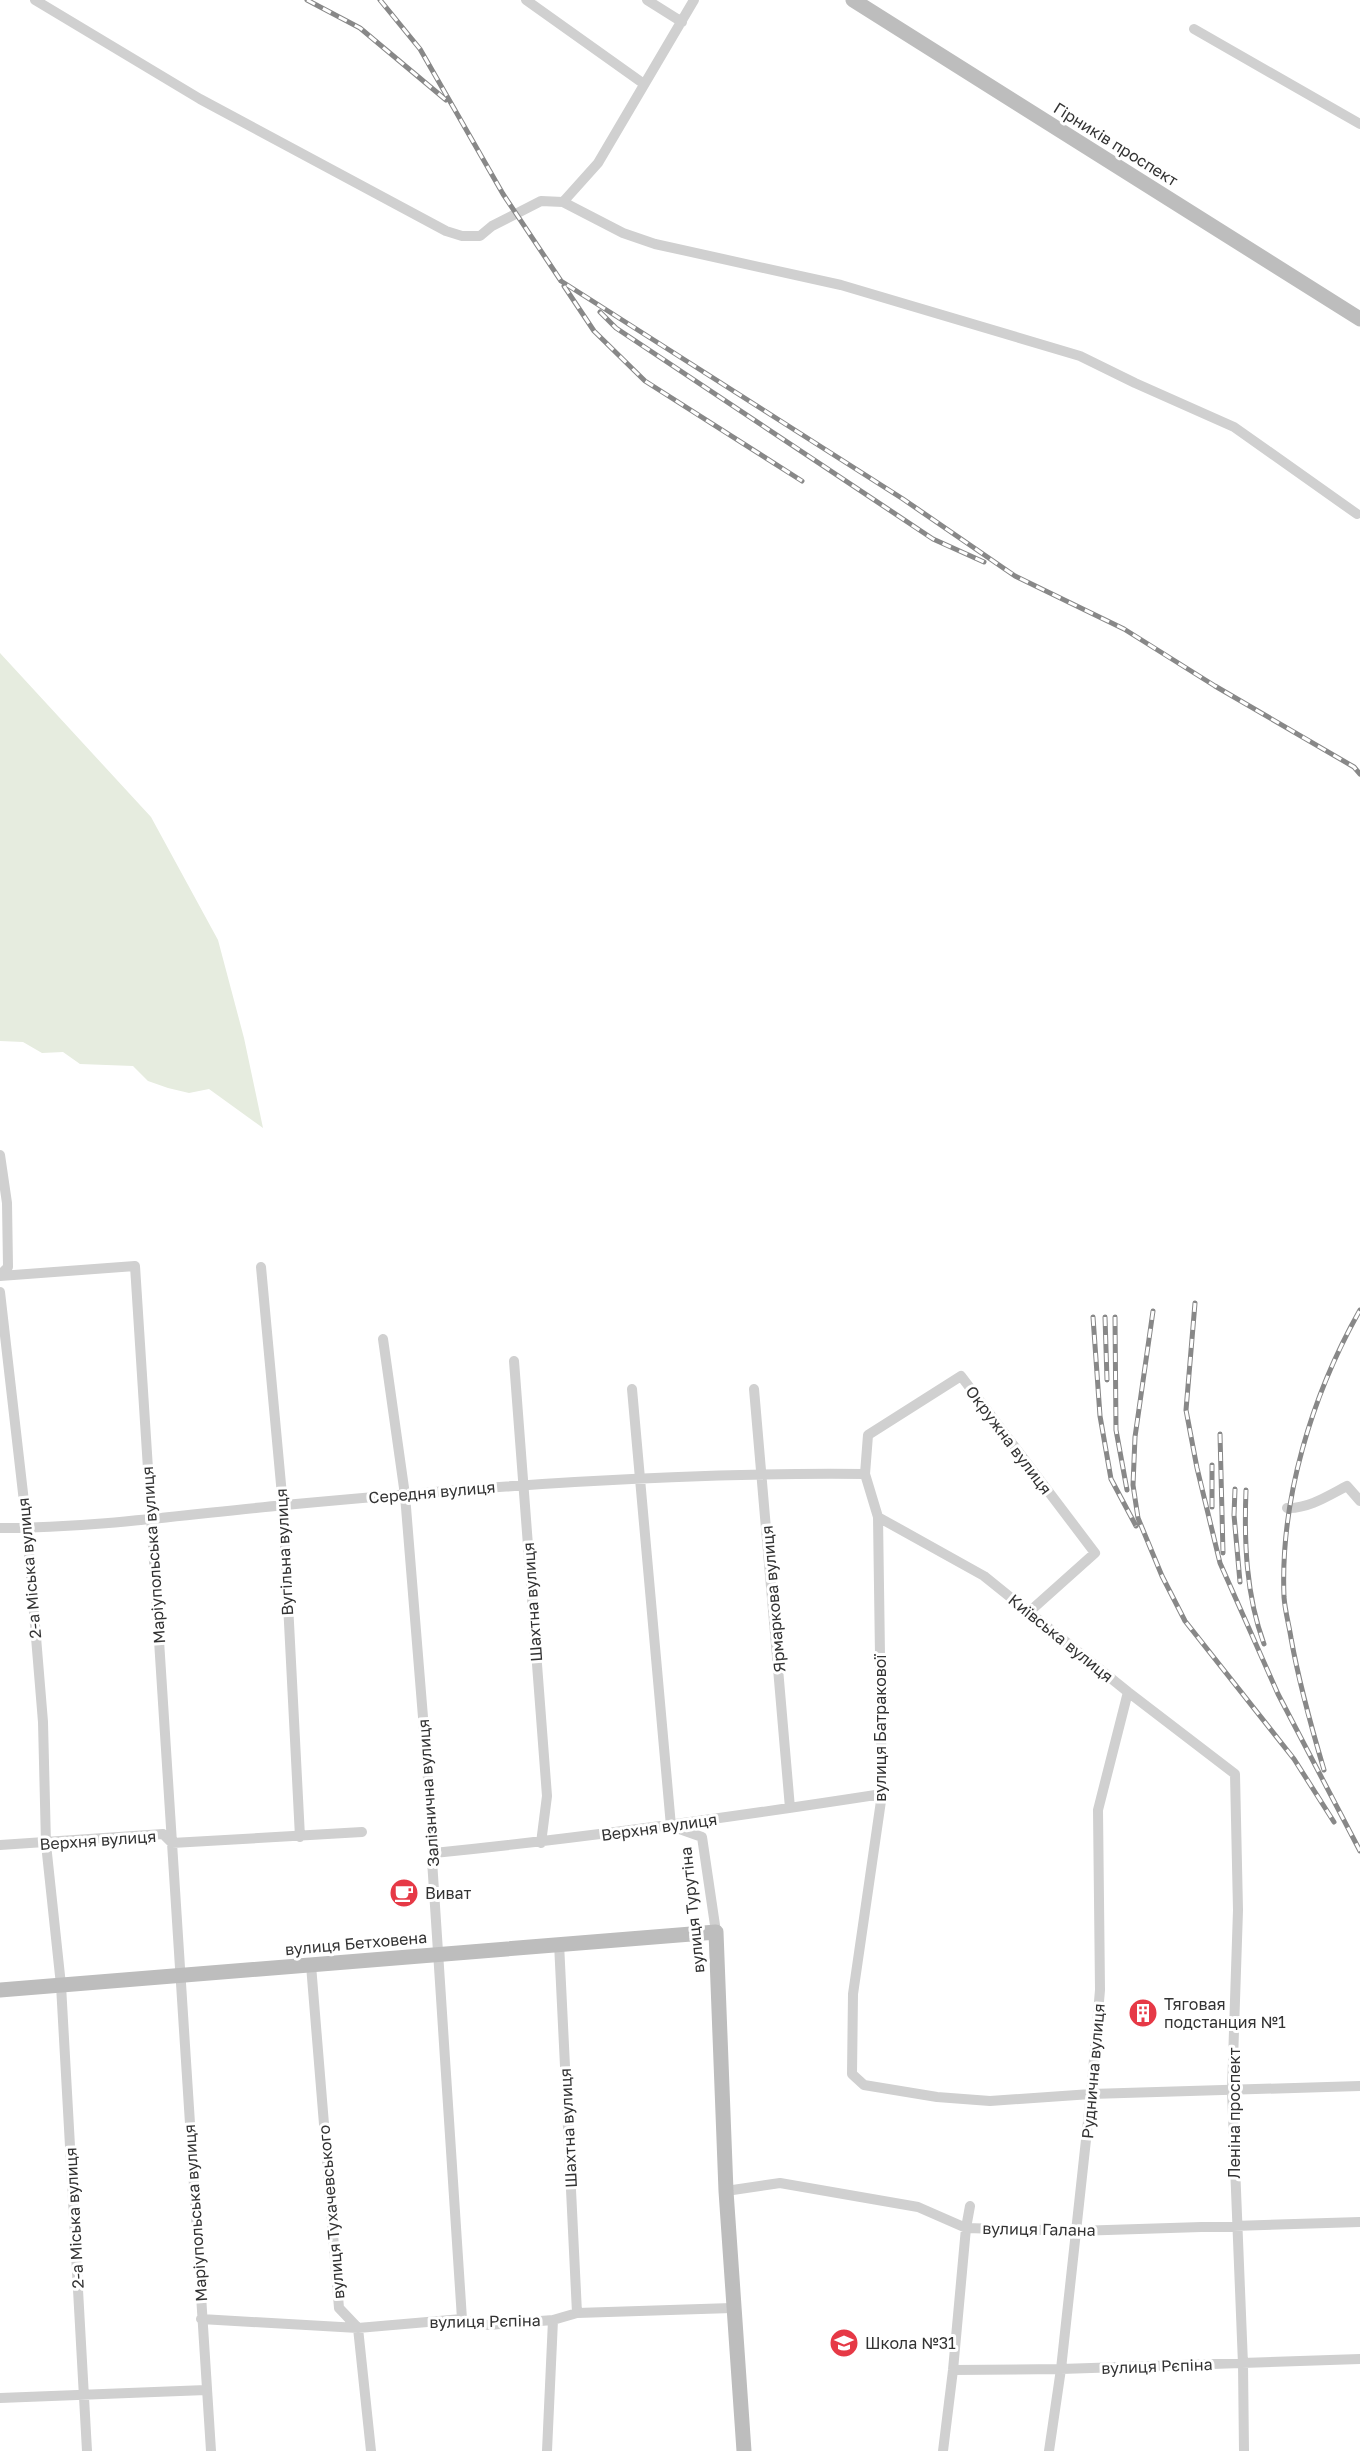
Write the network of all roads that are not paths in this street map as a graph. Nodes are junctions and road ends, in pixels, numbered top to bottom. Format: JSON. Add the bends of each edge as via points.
{"nodes":[{"id":1,"x":34,"y":0,"type":"edge"},
{"id":2,"x":526,"y":0,"type":"edge"},
{"id":3,"x":647,"y":0,"type":"edge"},
{"id":4,"x":694,"y":0,"type":"edge"},
{"id":5,"x":853,"y":0,"type":"edge"},
{"id":6,"x":682,"y":22,"type":"junction"},
{"id":7,"x":1194,"y":29,"type":"dead end"},
{"id":8,"x":644,"y":84,"type":"junction"},
{"id":9,"x":1360,"y":124,"type":"edge"},
{"id":10,"x":563,"y":202,"type":"junction"},
{"id":11,"x":1360,"y":319,"type":"edge"},
{"id":12,"x":1357,"y":514,"type":"dead end"},
{"id":13,"x":0,"y":1155,"type":"edge"},
{"id":14,"x":261,"y":1267,"type":"dead end"},
{"id":15,"x":0,"y":1275,"type":"edge"},
{"id":16,"x":0,"y":1292,"type":"edge"},
{"id":17,"x":383,"y":1339,"type":"dead end"},
{"id":18,"x":514,"y":1361,"type":"dead end"},
{"id":19,"x":632,"y":1389,"type":"dead end"},
{"id":20,"x":754,"y":1389,"type":"dead end"},
{"id":21,"x":763,"y":1473,"type":"junction"},
{"id":22,"x":865,"y":1474,"type":"junction"},
{"id":23,"x":642,"y":1477,"type":"junction"},
{"id":24,"x":523,"y":1485,"type":"junction"},
{"id":25,"x":405,"y":1495,"type":"junction"},
{"id":26,"x":1360,"y":1501,"type":"edge"},
{"id":27,"x":283,"y":1506,"type":"junction"},
{"id":28,"x":1287,"y":1508,"type":"dead end"},
{"id":29,"x":878,"y":1517,"type":"junction"},
{"id":30,"x":151,"y":1520,"type":"junction"},
{"id":31,"x":0,"y":1528,"type":"edge"},
{"id":32,"x":27,"y":1528,"type":"junction"},
{"id":33,"x":1029,"y":1612,"type":"junction"},
{"id":34,"x":1128,"y":1692,"type":"junction"},
{"id":35,"x":1235,"y":1774,"type":"joint"},
{"id":36,"x":882,"y":1794,"type":"junction"},
{"id":37,"x":790,"y":1808,"type":"junction"},
{"id":38,"x":671,"y":1826,"type":"junction"},
{"id":39,"x":362,"y":1832,"type":"dead end"},
{"id":40,"x":300,"y":1837,"type":"junction"},
{"id":41,"x":541,"y":1843,"type":"junction"},
{"id":42,"x":46,"y":1844,"type":"junction"},
{"id":43,"x":172,"y":1844,"type":"junction"},
{"id":44,"x":0,"y":1845,"type":"edge"},
{"id":45,"x":434,"y":1853,"type":"junction"},
{"id":46,"x":716,"y":1932,"type":"junction"},
{"id":47,"x":559,"y":1943,"type":"junction"},
{"id":48,"x":437,"y":1955,"type":"junction"},
{"id":49,"x":310,"y":1965,"type":"junction"},
{"id":50,"x":180,"y":1975,"type":"junction"},
{"id":51,"x":61,"y":1985,"type":"junction"},
{"id":52,"x":0,"y":1990,"type":"edge"},
{"id":53,"x":1360,"y":2086,"type":"edge"},
{"id":54,"x":1232,"y":2091,"type":"junction"},
{"id":55,"x":1091,"y":2094,"type":"junction"},
{"id":56,"x":726,"y":2191,"type":"junction"},
{"id":57,"x":970,"y":2206,"type":"dead end"},
{"id":58,"x":1360,"y":2222,"type":"edge"},
{"id":59,"x":1236,"y":2227,"type":"junction"},
{"id":60,"x":966,"y":2228,"type":"junction"},
{"id":61,"x":1076,"y":2231,"type":"junction"},
{"id":62,"x":732,"y":2308,"type":"junction"},
{"id":63,"x":577,"y":2313,"type":"junction"},
{"id":64,"x":201,"y":2319,"type":"junction"},
{"id":65,"x":462,"y":2319,"type":"junction"},
{"id":66,"x":553,"y":2320,"type":"junction"},
{"id":67,"x":358,"y":2328,"type":"junction"},
{"id":68,"x":1360,"y":2359,"type":"edge"},
{"id":69,"x":1243,"y":2364,"type":"junction"},
{"id":70,"x":1061,"y":2369,"type":"junction"},
{"id":71,"x":953,"y":2370,"type":"junction"},
{"id":72,"x":206,"y":2390,"type":"junction"},
{"id":73,"x":85,"y":2395,"type":"junction"},
{"id":74,"x":0,"y":2398,"type":"edge"},
{"id":75,"x":87,"y":2451,"type":"edge"},
{"id":76,"x":211,"y":2451,"type":"edge"},
{"id":77,"x":371,"y":2451,"type":"edge"},
{"id":78,"x":547,"y":2451,"type":"edge"},
{"id":79,"x":744,"y":2451,"type":"edge"},
{"id":80,"x":943,"y":2451,"type":"edge"},
{"id":81,"x":1049,"y":2451,"type":"edge"},
{"id":82,"x":1244,"y":2451,"type":"edge"}],
"edges":[{"from":1,"to":10,"type":"street","via":[[200,99],[446,231],[480,236],[541,201]]},
{"from":2,"to":8,"type":"street"},
{"from":3,"to":6,"type":"street"},
{"from":4,"to":6,"type":"street"},
{"from":5,"to":11,"type":"street","name":"Гірників проспект"},
{"from":6,"to":8,"type":"street"},
{"from":7,"to":9,"type":"street"},
{"from":8,"to":10,"type":"street","via":[[598,163]]},
{"from":10,"to":12,"type":"street","via":[[623,233],[655,244],[841,285],[1080,356],[1234,427]]},
{"from":13,"to":15,"type":"street","via":[[7,1203],[8,1267]]},
{"from":14,"to":27,"type":"street","name":"Вугільна вулиця"},
{"from":15,"to":30,"type":"street","name":"Маріупольська вулиця","via":[[135,1266]]},
{"from":16,"to":32,"type":"street","name":"2-а Міська вулиця"},
{"from":17,"to":25,"type":"street","name":"Залізнична вулиця"},
{"from":18,"to":24,"type":"street","name":"Шахтна вулиця"},
{"from":19,"to":23,"type":"street","name":"вулиця Турутіна"},
{"from":20,"to":21,"type":"street","name":"Ярмаркова вулиця"},
{"from":21,"to":22,"type":"street","name":"Середня вулиця"},
{"from":21,"to":23,"type":"street","name":"Середня вулиця"},
{"from":21,"to":37,"type":"street","name":"Ярмаркова вулиця"},
{"from":22,"to":29,"type":"street","name":"вулиця Батракової"},
{"from":22,"to":33,"type":"street","name":"Окружна вулиця","via":[[868,1435],[961,1376],[1095,1553]]},
{"from":23,"to":24,"type":"street","name":"Середня вулиця"},
{"from":23,"to":38,"type":"street","name":"вулиця Турутіна"},
{"from":24,"to":25,"type":"street","name":"Середня вулиця"},
{"from":24,"to":41,"type":"street","name":"Шахтна вулиця","via":[[547,1796]]},
{"from":25,"to":27,"type":"street","name":"Середня вулиця"},
{"from":25,"to":45,"type":"street","name":"Залізнична вулиця"},
{"from":26,"to":28,"type":"street","via":[[1347,1486],[1323,1499]]},
{"from":27,"to":30,"type":"street","name":"Середня вулиця"},
{"from":27,"to":40,"type":"street","name":"Вугільна вулиця"},
{"from":29,"to":33,"type":"street","name":"Київська вулиця","via":[[984,1576]]},
{"from":29,"to":36,"type":"street","name":"вулиця Батракової"},
{"from":30,"to":32,"type":"street","name":"Середня вулиця"},
{"from":30,"to":43,"type":"street","name":"Маріупольська вулиця"},
{"from":31,"to":32,"type":"street","name":"Середня вулиця"},
{"from":32,"to":42,"type":"street","name":"2-а Міська вулиця","via":[[43,1722]]},
{"from":33,"to":34,"type":"street","name":"Київська вулиця"},
{"from":34,"to":35,"type":"street","name":"Київська вулиця"},
{"from":34,"to":55,"type":"street","name":"Руднична вулиця","via":[[1098,1810],[1100,1990]]},
{"from":35,"to":54,"type":"street","name":"Леніна проспект","via":[[1238,1910]]},
{"from":36,"to":37,"type":"street","name":"Верхня вулиця"},
{"from":36,"to":55,"type":"street","name":"вулиця Батракової","via":[[853,1994],[852,2074],[864,2085],[937,2097],[990,2101]]},
{"from":37,"to":38,"type":"street","name":"Верхня вулиця"},
{"from":38,"to":41,"type":"street","name":"Верхня вулиця"},
{"from":38,"to":46,"type":"street","name":"вулиця Турутіна","via":[[702,1837]]},
{"from":39,"to":40,"type":"street","name":"Верхня вулиця"},
{"from":40,"to":43,"type":"street","name":"Верхня вулиця"},
{"from":41,"to":45,"type":"street","name":"Верхня вулиця"},
{"from":42,"to":43,"type":"street","name":"Верхня вулиця","via":[[163,1834]]},
{"from":42,"to":44,"type":"street","name":"Верхня вулиця"},
{"from":42,"to":51,"type":"street","name":"2-а Міська вулиця"},
{"from":43,"to":50,"type":"street","name":"Маріупольська вулиця"},
{"from":45,"to":48,"type":"street","name":"Залізнична вулиця"},
{"from":46,"to":47,"type":"street","name":"вулиця Бетховена"},
{"from":46,"to":56,"type":"street","name":"вулиця Турутіна"},
{"from":47,"to":48,"type":"street","name":"вулиця Бетховена"},
{"from":47,"to":63,"type":"street","name":"Шахтна вулиця"},
{"from":48,"to":49,"type":"street","name":"вулиця Бетховена"},
{"from":48,"to":65,"type":"street","name":"Залізнична вулиця"},
{"from":49,"to":50,"type":"street","name":"вулиця Бетховена"},
{"from":49,"to":67,"type":"street","name":"вулиця Тухачевського","via":[[339,2308]]},
{"from":50,"to":51,"type":"street","name":"вулиця Бетховена"},
{"from":50,"to":64,"type":"street","name":"Маріупольська вулиця"},
{"from":51,"to":52,"type":"street","name":"вулиця Бетховена"},
{"from":51,"to":73,"type":"street","name":"2-а Міська вулиця"},
{"from":53,"to":54,"type":"street"},
{"from":54,"to":55,"type":"street"},
{"from":54,"to":59,"type":"street","name":"Леніна проспект"},
{"from":55,"to":61,"type":"street","name":"Руднична вулиця"},
{"from":56,"to":60,"type":"street","name":"вулиця Галана","via":[[780,2183],[918,2207]]},
{"from":56,"to":62,"type":"street","name":"вулиця Турутіна"},
{"from":57,"to":60,"type":"street"},
{"from":58,"to":59,"type":"street","name":"вулиця Галана"},
{"from":59,"to":61,"type":"street","name":"вулиця Галана"},
{"from":59,"to":69,"type":"street","name":"Леніна проспект"},
{"from":60,"to":61,"type":"street","name":"вулиця Галана"},
{"from":60,"to":71,"type":"street"},
{"from":61,"to":70,"type":"street","name":"Руднична вулиця"},
{"from":62,"to":63,"type":"street","name":"вулиця Рєпіна"},
{"from":62,"to":79,"type":"street","name":"вулиця Турутіна"},
{"from":63,"to":66,"type":"street","name":"вулиця Рєпіна"},
{"from":64,"to":67,"type":"street","name":"вулиця Рєпіна"},
{"from":64,"to":72,"type":"street","name":"Маріупольська вулиця"},
{"from":65,"to":66,"type":"street","name":"вулиця Рєпіна","via":[[488,2325]]},
{"from":65,"to":67,"type":"street","name":"вулиця Рєпіна"},
{"from":66,"to":78,"type":"street"},
{"from":67,"to":77,"type":"street"},
{"from":68,"to":69,"type":"street","name":"вулиця Рєпіна"},
{"from":69,"to":70,"type":"street","name":"вулиця Рєпіна"},
{"from":69,"to":82,"type":"street","name":"Леніна проспект"},
{"from":70,"to":71,"type":"street","name":"вулиця Рєпіна"},
{"from":70,"to":81,"type":"street","name":"Руднична вулиця"},
{"from":71,"to":80,"type":"street"},
{"from":72,"to":73,"type":"street"},
{"from":72,"to":76,"type":"street","name":"Маріупольська вулиця"},
{"from":73,"to":74,"type":"street"},
{"from":73,"to":75,"type":"street","name":"2-а Міська вулиця"}]}
